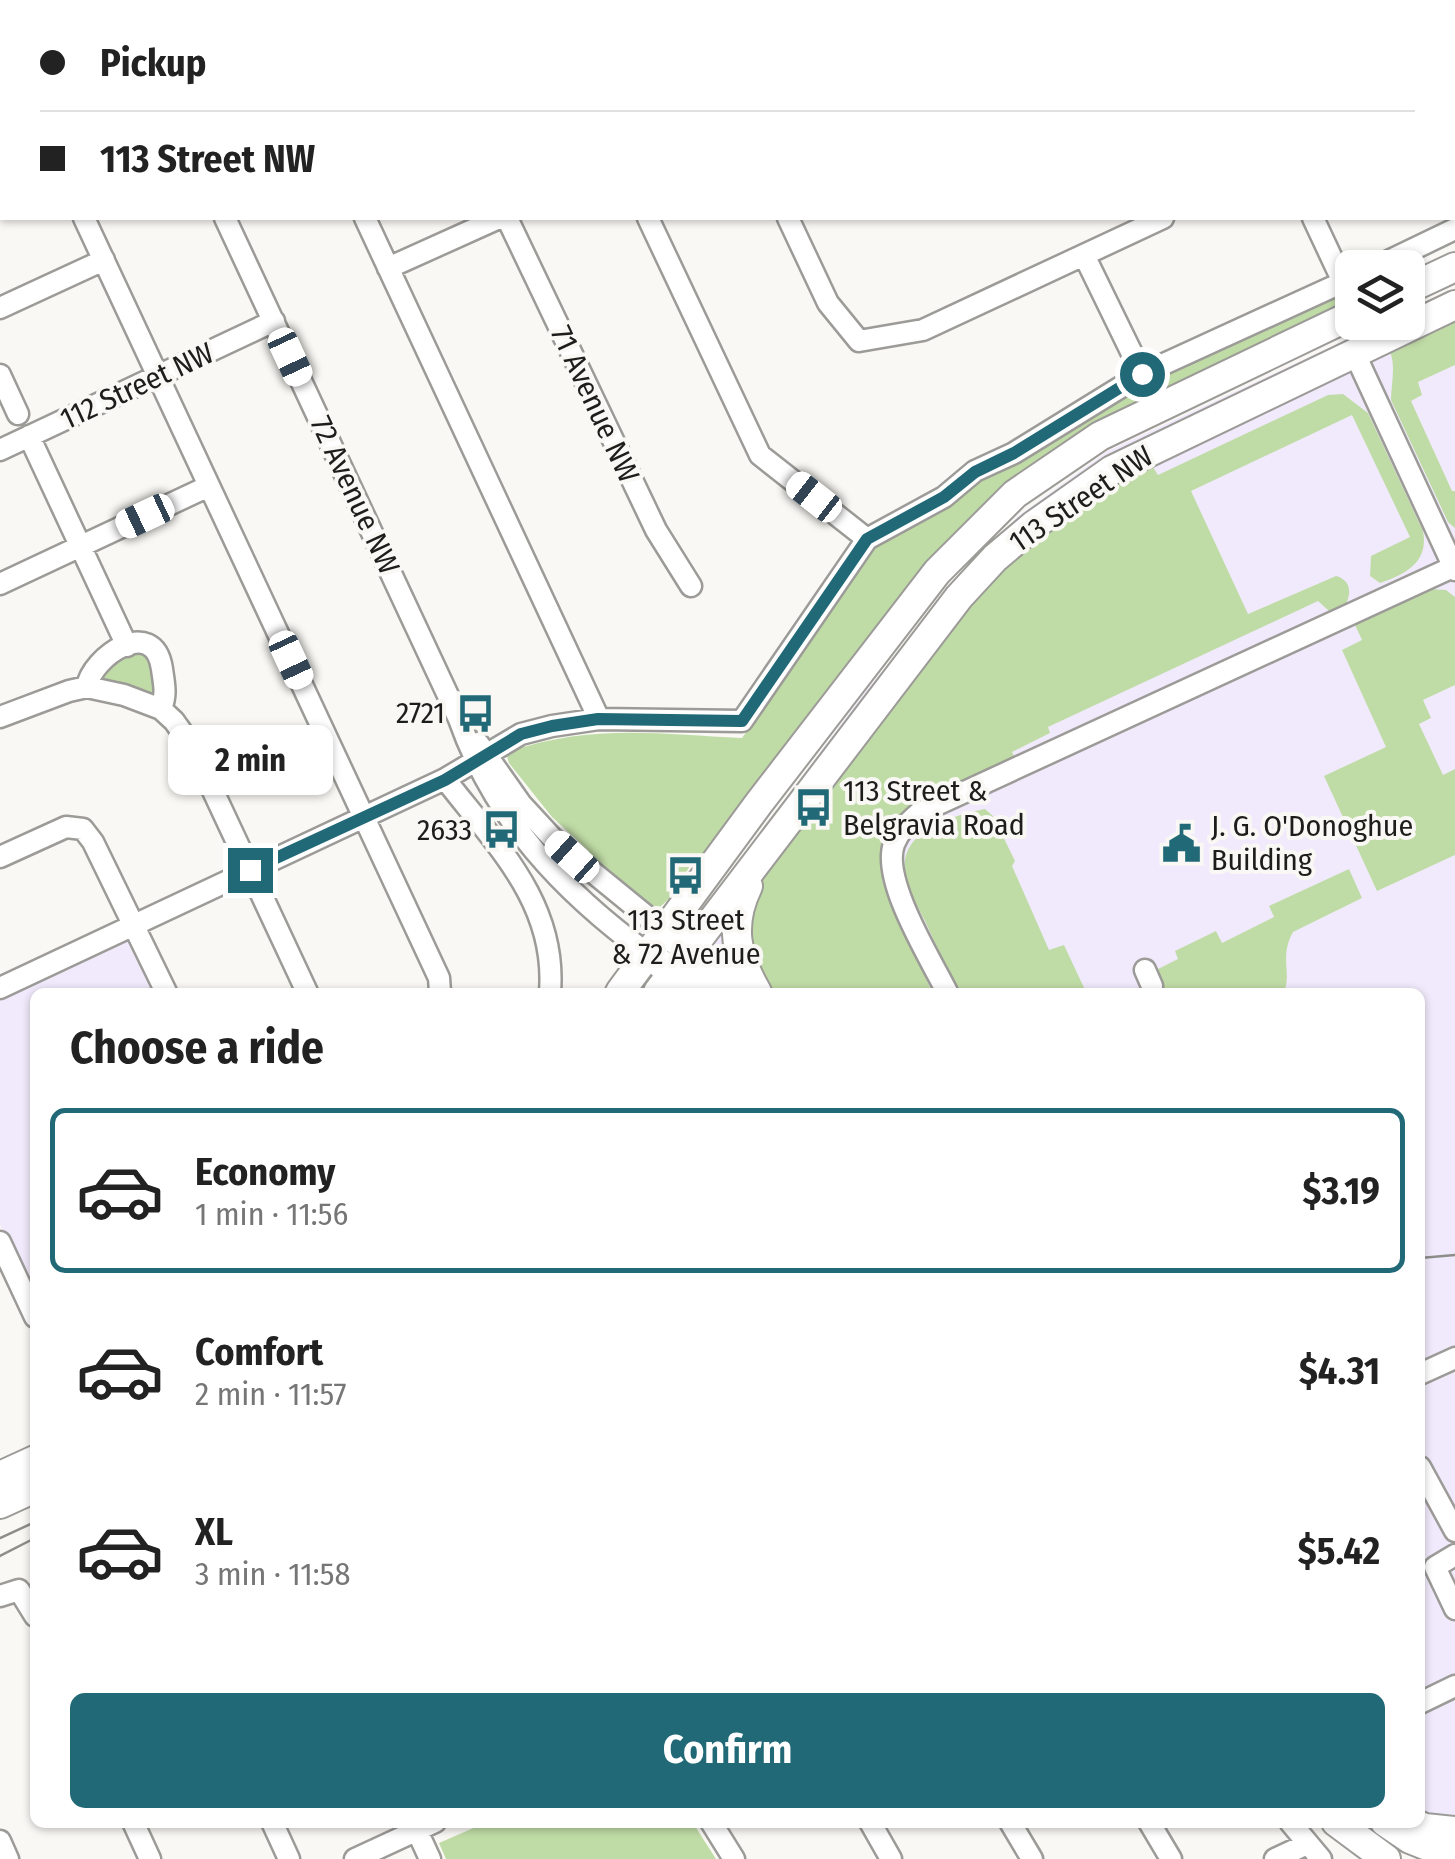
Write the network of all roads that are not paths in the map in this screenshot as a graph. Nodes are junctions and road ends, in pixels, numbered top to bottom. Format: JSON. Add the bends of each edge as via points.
{"nodes":[{"id":1,"x":85,"y":220,"type":"edge"},
{"id":2,"x":226,"y":220,"type":"edge"},
{"id":3,"x":365,"y":220,"type":"edge"},
{"id":4,"x":495,"y":220,"type":"edge"},
{"id":5,"x":508,"y":220,"type":"edge"},
{"id":6,"x":649,"y":220,"type":"edge"},
{"id":7,"x":789,"y":220,"type":"edge"},
{"id":8,"x":1159,"y":220,"type":"edge"},
{"id":9,"x":1313,"y":220,"type":"edge"},
{"id":10,"x":1455,"y":229,"type":"edge"},
{"id":11,"x":1411,"y":250,"type":"edge"},
{"id":12,"x":1084,"y":255,"type":"junction"},
{"id":13,"x":1335,"y":258,"type":"edge"},
{"id":14,"x":104,"y":260,"type":"junction"},
{"id":15,"x":1455,"y":266,"type":"edge"},
{"id":16,"x":388,"y":268,"type":"junction"},
{"id":17,"x":1425,"y":281,"type":"edge"},
{"id":18,"x":1335,"y":286,"type":"edge"},
{"id":19,"x":1455,"y":304,"type":"edge"},
{"id":20,"x":0,"y":308,"type":"edge"},
{"id":21,"x":274,"y":321,"type":"junction"},
{"id":22,"x":1335,"y":322,"type":"edge"},
{"id":23,"x":1354,"y":352,"type":"junction"},
{"id":24,"x":1142,"y":374,"type":"junction"},
{"id":25,"x":0,"y":375,"type":"edge"},
{"id":26,"x":158,"y":376,"type":"junction"},
{"id":27,"x":18,"y":414,"type":"dead end"},
{"id":28,"x":28,"y":436,"type":"junction"},
{"id":29,"x":0,"y":450,"type":"edge"},
{"id":30,"x":210,"y":486,"type":"junction"},
{"id":31,"x":867,"y":539,"type":"junction"},
{"id":32,"x":80,"y":546,"type":"junction"},
{"id":33,"x":1454,"y":567,"type":"edge"},
{"id":34,"x":0,"y":584,"type":"edge"},
{"id":35,"x":691,"y":586,"type":"dead end"},
{"id":36,"x":126,"y":646,"type":"junction"},
{"id":37,"x":86,"y":688,"type":"junction"},
{"id":38,"x":161,"y":709,"type":"junction"},
{"id":39,"x":0,"y":717,"type":"edge"},
{"id":40,"x":598,"y":719,"type":"junction"},
{"id":41,"x":480,"y":757,"type":"junction"},
{"id":42,"x":445,"y":780,"type":"junction"},
{"id":43,"x":364,"y":817,"type":"junction"},
{"id":44,"x":764,"y":854,"type":"junction"},
{"id":45,"x":0,"y":857,"type":"edge"},
{"id":46,"x":250,"y":870,"type":"junction"},
{"id":47,"x":133,"y":926,"type":"junction"},
{"id":48,"x":657,"y":943,"type":"junction"},
{"id":49,"x":681,"y":962,"type":"edge"},
{"id":50,"x":1146,"y":970,"type":"dead end"},
{"id":51,"x":0,"y":988,"type":"edge"},
{"id":52,"x":164,"y":988,"type":"edge"},
{"id":53,"x":305,"y":988,"type":"edge"},
{"id":54,"x":440,"y":988,"type":"edge"},
{"id":55,"x":550,"y":988,"type":"edge"},
{"id":56,"x":623,"y":988,"type":"edge"},
{"id":57,"x":697,"y":988,"type":"edge"},
{"id":58,"x":730,"y":988,"type":"edge"},
{"id":59,"x":756,"y":988,"type":"edge"},
{"id":60,"x":944,"y":988,"type":"edge"},
{"id":61,"x":1152,"y":988,"type":"edge"},
{"id":62,"x":0,"y":1242,"type":"edge"},
{"id":63,"x":30,"y":1306,"type":"edge"},
{"id":64,"x":1455,"y":1358,"type":"edge"},
{"id":65,"x":1425,"y":1372,"type":"edge"},
{"id":66,"x":30,"y":1462,"type":"edge"},
{"id":67,"x":0,"y":1476,"type":"edge"},
{"id":68,"x":1425,"y":1476,"type":"edge"},
{"id":69,"x":30,"y":1490,"type":"edge"},
{"id":70,"x":0,"y":1504,"type":"edge"},
{"id":71,"x":1455,"y":1530,"type":"edge"},
{"id":72,"x":1455,"y":1556,"type":"edge"},
{"id":73,"x":9,"y":1593,"type":"edge"},
{"id":74,"x":1455,"y":1609,"type":"edge"},
{"id":75,"x":30,"y":1612,"type":"edge"},
{"id":76,"x":1455,"y":1686,"type":"edge"},
{"id":77,"x":1425,"y":1701,"type":"edge"},
{"id":78,"x":136,"y":1828,"type":"edge"},
{"id":79,"x":275,"y":1828,"type":"edge"},
{"id":80,"x":416,"y":1828,"type":"edge"},
{"id":81,"x":423,"y":1828,"type":"edge"},
{"id":82,"x":715,"y":1828,"type":"edge"},
{"id":83,"x":873,"y":1828,"type":"edge"},
{"id":84,"x":1014,"y":1828,"type":"edge"},
{"id":85,"x":1153,"y":1828,"type":"edge"},
{"id":86,"x":1295,"y":1828,"type":"edge"},
{"id":87,"x":1344,"y":1828,"type":"edge"},
{"id":88,"x":1394,"y":1828,"type":"edge"},
{"id":89,"x":1425,"y":1828,"type":"edge"},
{"id":90,"x":1455,"y":1831,"type":"edge"},
{"id":91,"x":0,"y":1841,"type":"edge"},
{"id":92,"x":1314,"y":1852,"type":"edge"},
{"id":93,"x":1455,"y":1857,"type":"edge"},
{"id":94,"x":8,"y":1859,"type":"edge"},
{"id":95,"x":150,"y":1859,"type":"edge"},
{"id":96,"x":290,"y":1859,"type":"edge"},
{"id":97,"x":355,"y":1859,"type":"edge"},
{"id":98,"x":430,"y":1859,"type":"edge"},
{"id":99,"x":734,"y":1859,"type":"edge"},
{"id":100,"x":891,"y":1859,"type":"edge"},
{"id":101,"x":1032,"y":1859,"type":"edge"},
{"id":102,"x":1171,"y":1859,"type":"edge"},
{"id":103,"x":1275,"y":1859,"type":"edge"},
{"id":104,"x":1386,"y":1859,"type":"edge"}],
"edges":[{"from":1,"to":14,"type":"street"},
{"from":2,"to":21,"type":"street","name":"72 Avenue NW"},
{"from":3,"to":16,"type":"street"},
{"from":4,"to":16,"type":"street"},
{"from":5,"to":35,"type":"street","name":"71 Avenue NW","via":[[656,530]]},
{"from":6,"to":31,"type":"street","via":[[760,455]]},
{"from":7,"to":12,"type":"street","via":[[828,303],[859,340],[922,330]]},
{"from":8,"to":12,"type":"street"},
{"from":9,"to":13,"type":"street"},
{"from":10,"to":11,"type":"street"},
{"from":12,"to":24,"type":"street"},
{"from":14,"to":20,"type":"street"},
{"from":14,"to":26,"type":"street"},
{"from":15,"to":17,"type":"main road"},
{"from":16,"to":40,"type":"street"},
{"from":18,"to":24,"type":"street"},
{"from":19,"to":23,"type":"main road","name":"113 Street NW"},
{"from":21,"to":26,"type":"street","name":"112 Street NW"},
{"from":21,"to":41,"type":"street","name":"72 Avenue NW"},
{"from":22,"to":48,"type":"main road","name":"113 Street NW","via":[[1100,436],[1016,494],[937,572]]},
{"from":23,"to":33,"type":"street"},
{"from":23,"to":44,"type":"main road","name":"113 Street NW","via":[[1112,470],[995,558],[959,596]]},
{"from":24,"to":31,"type":"street"},
{"from":25,"to":27,"type":"street"},
{"from":26,"to":28,"type":"street","name":"112 Street NW"},
{"from":26,"to":30,"type":"street"},
{"from":28,"to":29,"type":"street","name":"112 Street NW"},
{"from":28,"to":32,"type":"street"},
{"from":30,"to":32,"type":"street"},
{"from":30,"to":43,"type":"street"},
{"from":31,"to":40,"type":"street","via":[[742,721]]},
{"from":32,"to":34,"type":"street"},
{"from":32,"to":36,"type":"street"},
{"from":33,"to":60,"type":"street","via":[[919,813],[895,842],[892,864]]},
{"from":36,"to":37,"type":"street","via":[[92,669]]},
{"from":36,"to":38,"type":"street","via":[[144,641],[158,651],[166,693]]},
{"from":37,"to":38,"type":"street"},
{"from":37,"to":39,"type":"street"},
{"from":38,"to":46,"type":"street","via":[[192,746]]},
{"from":40,"to":41,"type":"street","via":[[521,734]]},
{"from":41,"to":42,"type":"street"},
{"from":41,"to":48,"type":"street","name":"72 Avenue NW"},
{"from":41,"to":48,"type":"street","name":"72 Avenue NW","via":[[510,820],[546,864],[568,870]]},
{"from":42,"to":43,"type":"street"},
{"from":42,"to":55,"type":"street","via":[[534,900],[546,936]]},
{"from":43,"to":46,"type":"street"},
{"from":43,"to":54,"type":"street"},
{"from":44,"to":49,"type":"main road","name":"113 Street NW"},
{"from":44,"to":59,"type":"main road","via":[[735,924],[743,967]]},
{"from":45,"to":47,"type":"street","via":[[66,826],[83,829]]},
{"from":46,"to":47,"type":"street"},
{"from":46,"to":53,"type":"street"},
{"from":47,"to":51,"type":"street"},
{"from":47,"to":52,"type":"street"},
{"from":48,"to":49,"type":"main road"},
{"from":48,"to":49,"type":"main road"},
{"from":48,"to":56,"type":"main road","name":"113 Street NW"},
{"from":49,"to":57,"type":"main road"},
{"from":49,"to":58,"type":"main road"},
{"from":50,"to":61,"type":"street"},
{"from":62,"to":63,"type":"street"},
{"from":64,"to":65,"type":"street"},
{"from":66,"to":67,"type":"main road"},
{"from":68,"to":71,"type":"street"},
{"from":69,"to":70,"type":"main road"},
{"from":72,"to":74,"type":"street","via":[[1436,1567]]},
{"from":73,"to":75,"type":"street"},
{"from":76,"to":77,"type":"street"},
{"from":78,"to":95,"type":"street"},
{"from":79,"to":96,"type":"street"},
{"from":80,"to":97,"type":"street"},
{"from":81,"to":98,"type":"street"},
{"from":82,"to":99,"type":"street"},
{"from":83,"to":100,"type":"street"},
{"from":84,"to":101,"type":"street"},
{"from":85,"to":102,"type":"street"},
{"from":86,"to":92,"type":"street"},
{"from":87,"to":104,"type":"main road"},
{"from":88,"to":93,"type":"main road"},
{"from":89,"to":90,"type":"main road"},
{"from":91,"to":94,"type":"street"},
{"from":92,"to":103,"type":"street"}]}
